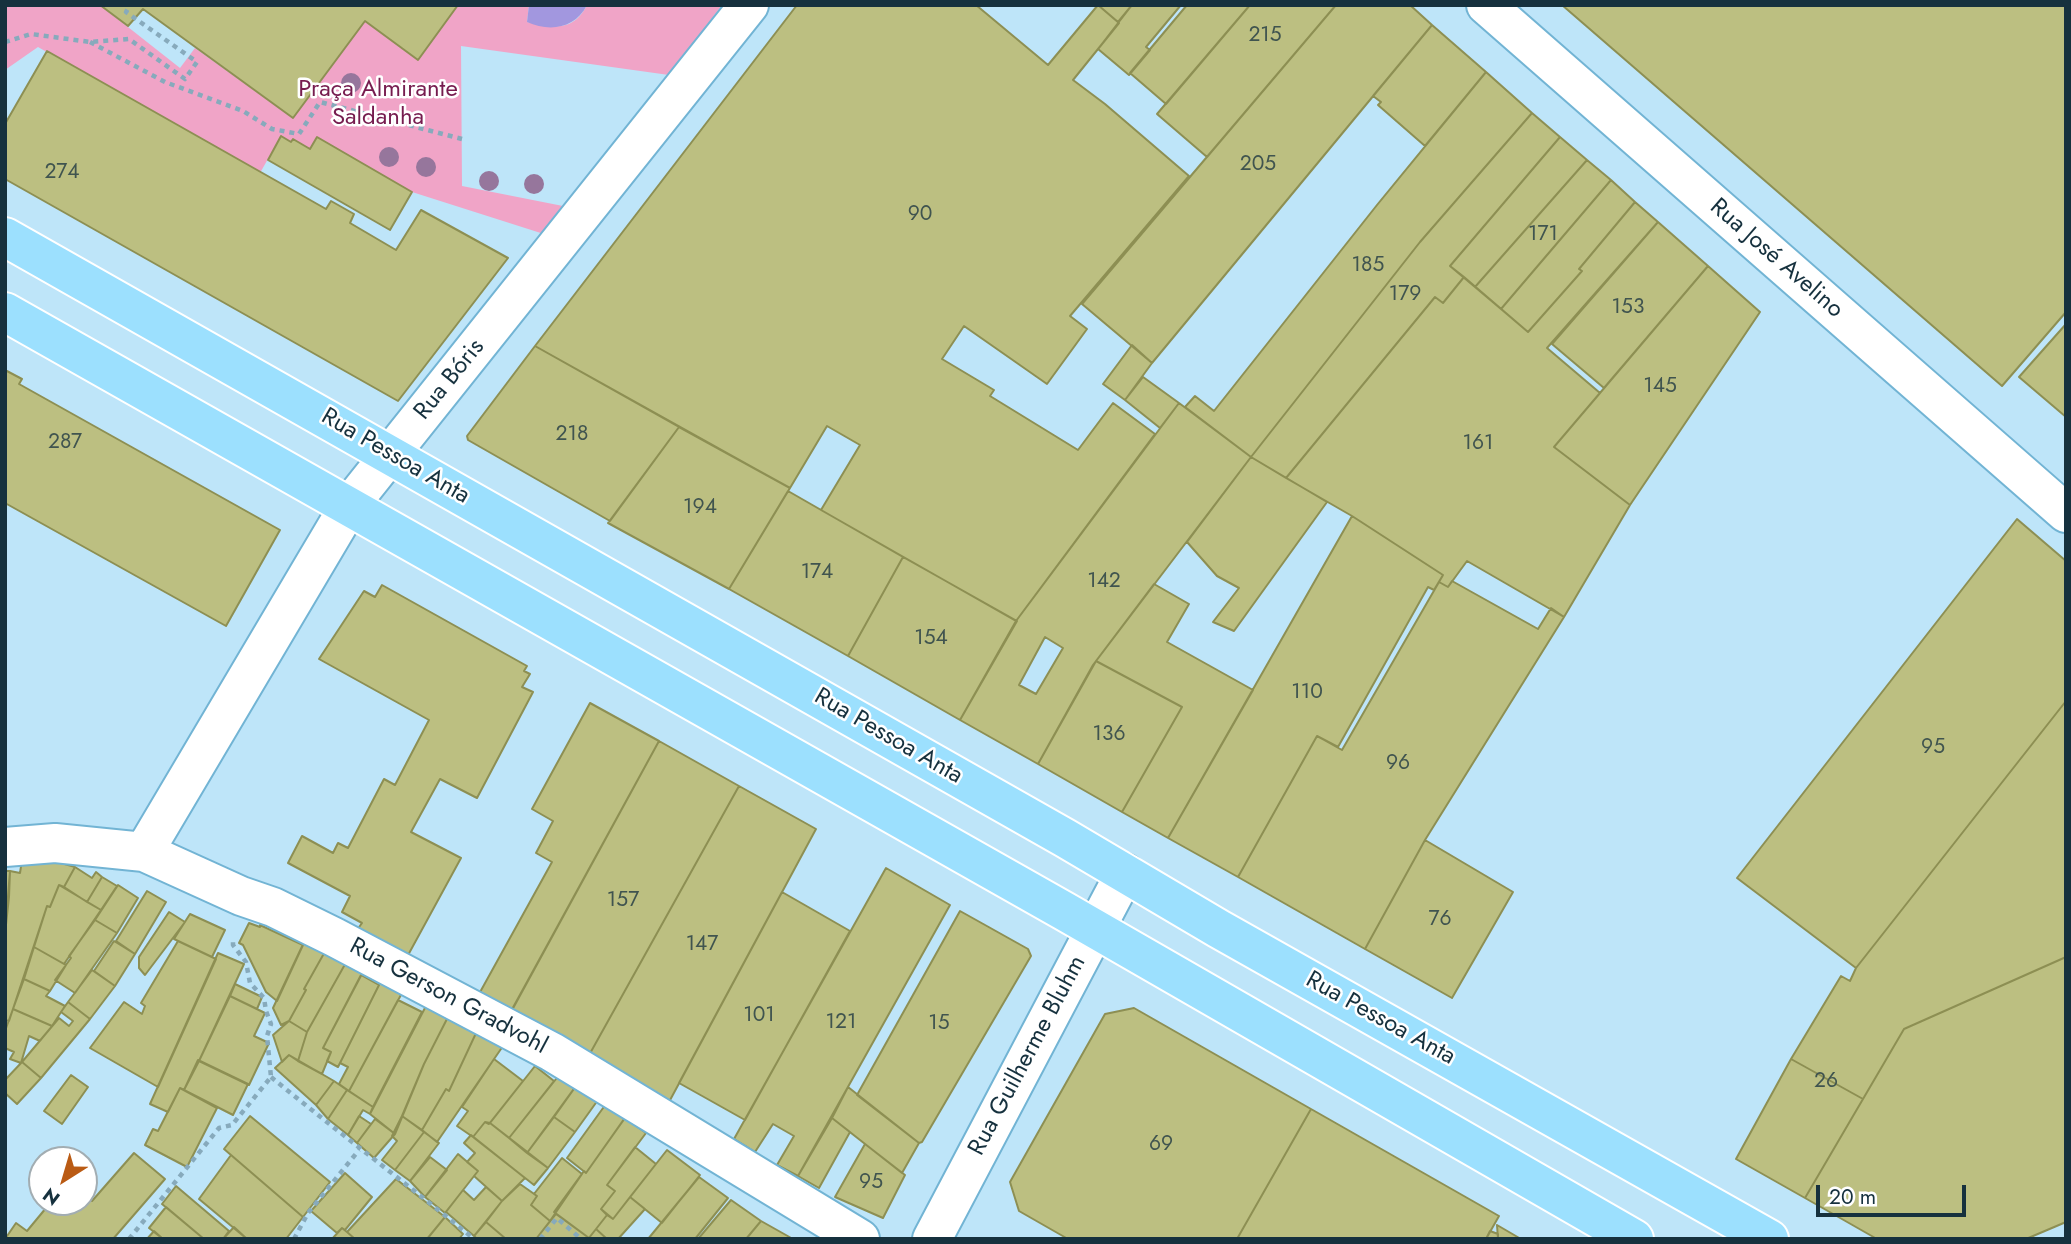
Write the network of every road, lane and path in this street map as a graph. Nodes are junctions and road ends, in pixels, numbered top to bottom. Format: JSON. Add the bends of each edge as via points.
{"nodes":[{"id":1,"x":130,"y":5,"type":"edge"},
{"id":2,"x":749,"y":5,"type":"edge"},
{"id":3,"x":1486,"y":5,"type":"edge"},
{"id":4,"x":5,"y":42,"type":"edge"},
{"id":5,"x":90,"y":42,"type":"junction"},
{"id":6,"x":462,"y":139,"type":"dead end"},
{"id":7,"x":5,"y":237,"type":"edge"},
{"id":8,"x":5,"y":312,"type":"edge"},
{"id":9,"x":391,"y":454,"type":"junction"},
{"id":10,"x":349,"y":506,"type":"junction"},
{"id":11,"x":2066,"y":513,"type":"edge"},
{"id":12,"x":5,"y":847,"type":"edge"},
{"id":13,"x":144,"y":852,"type":"junction"},
{"id":14,"x":1125,"y":873,"type":"junction"},
{"id":15,"x":241,"y":897,"type":"junction"},
{"id":16,"x":1096,"y":929,"type":"junction"},
{"id":17,"x":271,"y":1077,"type":"junction"},
{"id":18,"x":359,"y":1150,"type":"junction"},
{"id":19,"x":129,"y":1239,"type":"edge"},
{"id":20,"x":294,"y":1239,"type":"edge"},
{"id":21,"x":474,"y":1239,"type":"edge"},
{"id":22,"x":540,"y":1239,"type":"edge"},
{"id":23,"x":581,"y":1239,"type":"edge"},
{"id":24,"x":860,"y":1239,"type":"edge"},
{"id":25,"x":932,"y":1239,"type":"edge"},
{"id":26,"x":1634,"y":1239,"type":"edge"},
{"id":27,"x":1769,"y":1239,"type":"edge"}],
"edges":[{"from":1,"to":5,"type":"path","via":[[126,12],[197,62],[185,79],[129,39]]},
{"from":2,"to":9,"type":"street","name":"Rua Bóris"},
{"from":3,"to":11,"type":"street","name":"Rua José Avelino"},
{"from":4,"to":5,"type":"path","via":[[31,34]]},
{"from":5,"to":6,"type":"path","via":[[165,82],[243,111],[272,129],[299,134],[320,102]]},
{"from":7,"to":9,"type":"main road","name":"Rua Pessoa Anta"},
{"from":8,"to":10,"type":"main road"},
{"from":9,"to":10,"type":"street","name":"Rua Bóris"},
{"from":9,"to":14,"type":"main road","name":"Rua Pessoa Anta"},
{"from":10,"to":13,"type":"street","name":"Rua Bóris"},
{"from":10,"to":16,"type":"main road"},
{"from":12,"to":13,"type":"street","name":"Rua Gerson Gradvohl","via":[[55,843]]},
{"from":13,"to":15,"type":"street","name":"Rua Gerson Gradvohl"},
{"from":14,"to":16,"type":"street","name":"Rua Guilherme Bluhm"},
{"from":14,"to":27,"type":"main road","name":"Rua Pessoa Anta"},
{"from":15,"to":17,"type":"path","via":[[233,945],[246,962],[250,983],[264,998],[271,1024],[267,1036]]},
{"from":15,"to":24,"type":"street","name":"Rua Gerson Gradvohl","via":[[334,937],[552,1052]]},
{"from":16,"to":25,"type":"street","name":"Rua Guilherme Bluhm"},
{"from":16,"to":26,"type":"main road"},
{"from":17,"to":18,"type":"path"},
{"from":17,"to":19,"type":"path","via":[[232,1125],[219,1128]]},
{"from":18,"to":20,"type":"path","via":[[308,1213]]},
{"from":18,"to":21,"type":"path"},
{"from":22,"to":23,"type":"path","via":[[557,1219]]}]}
